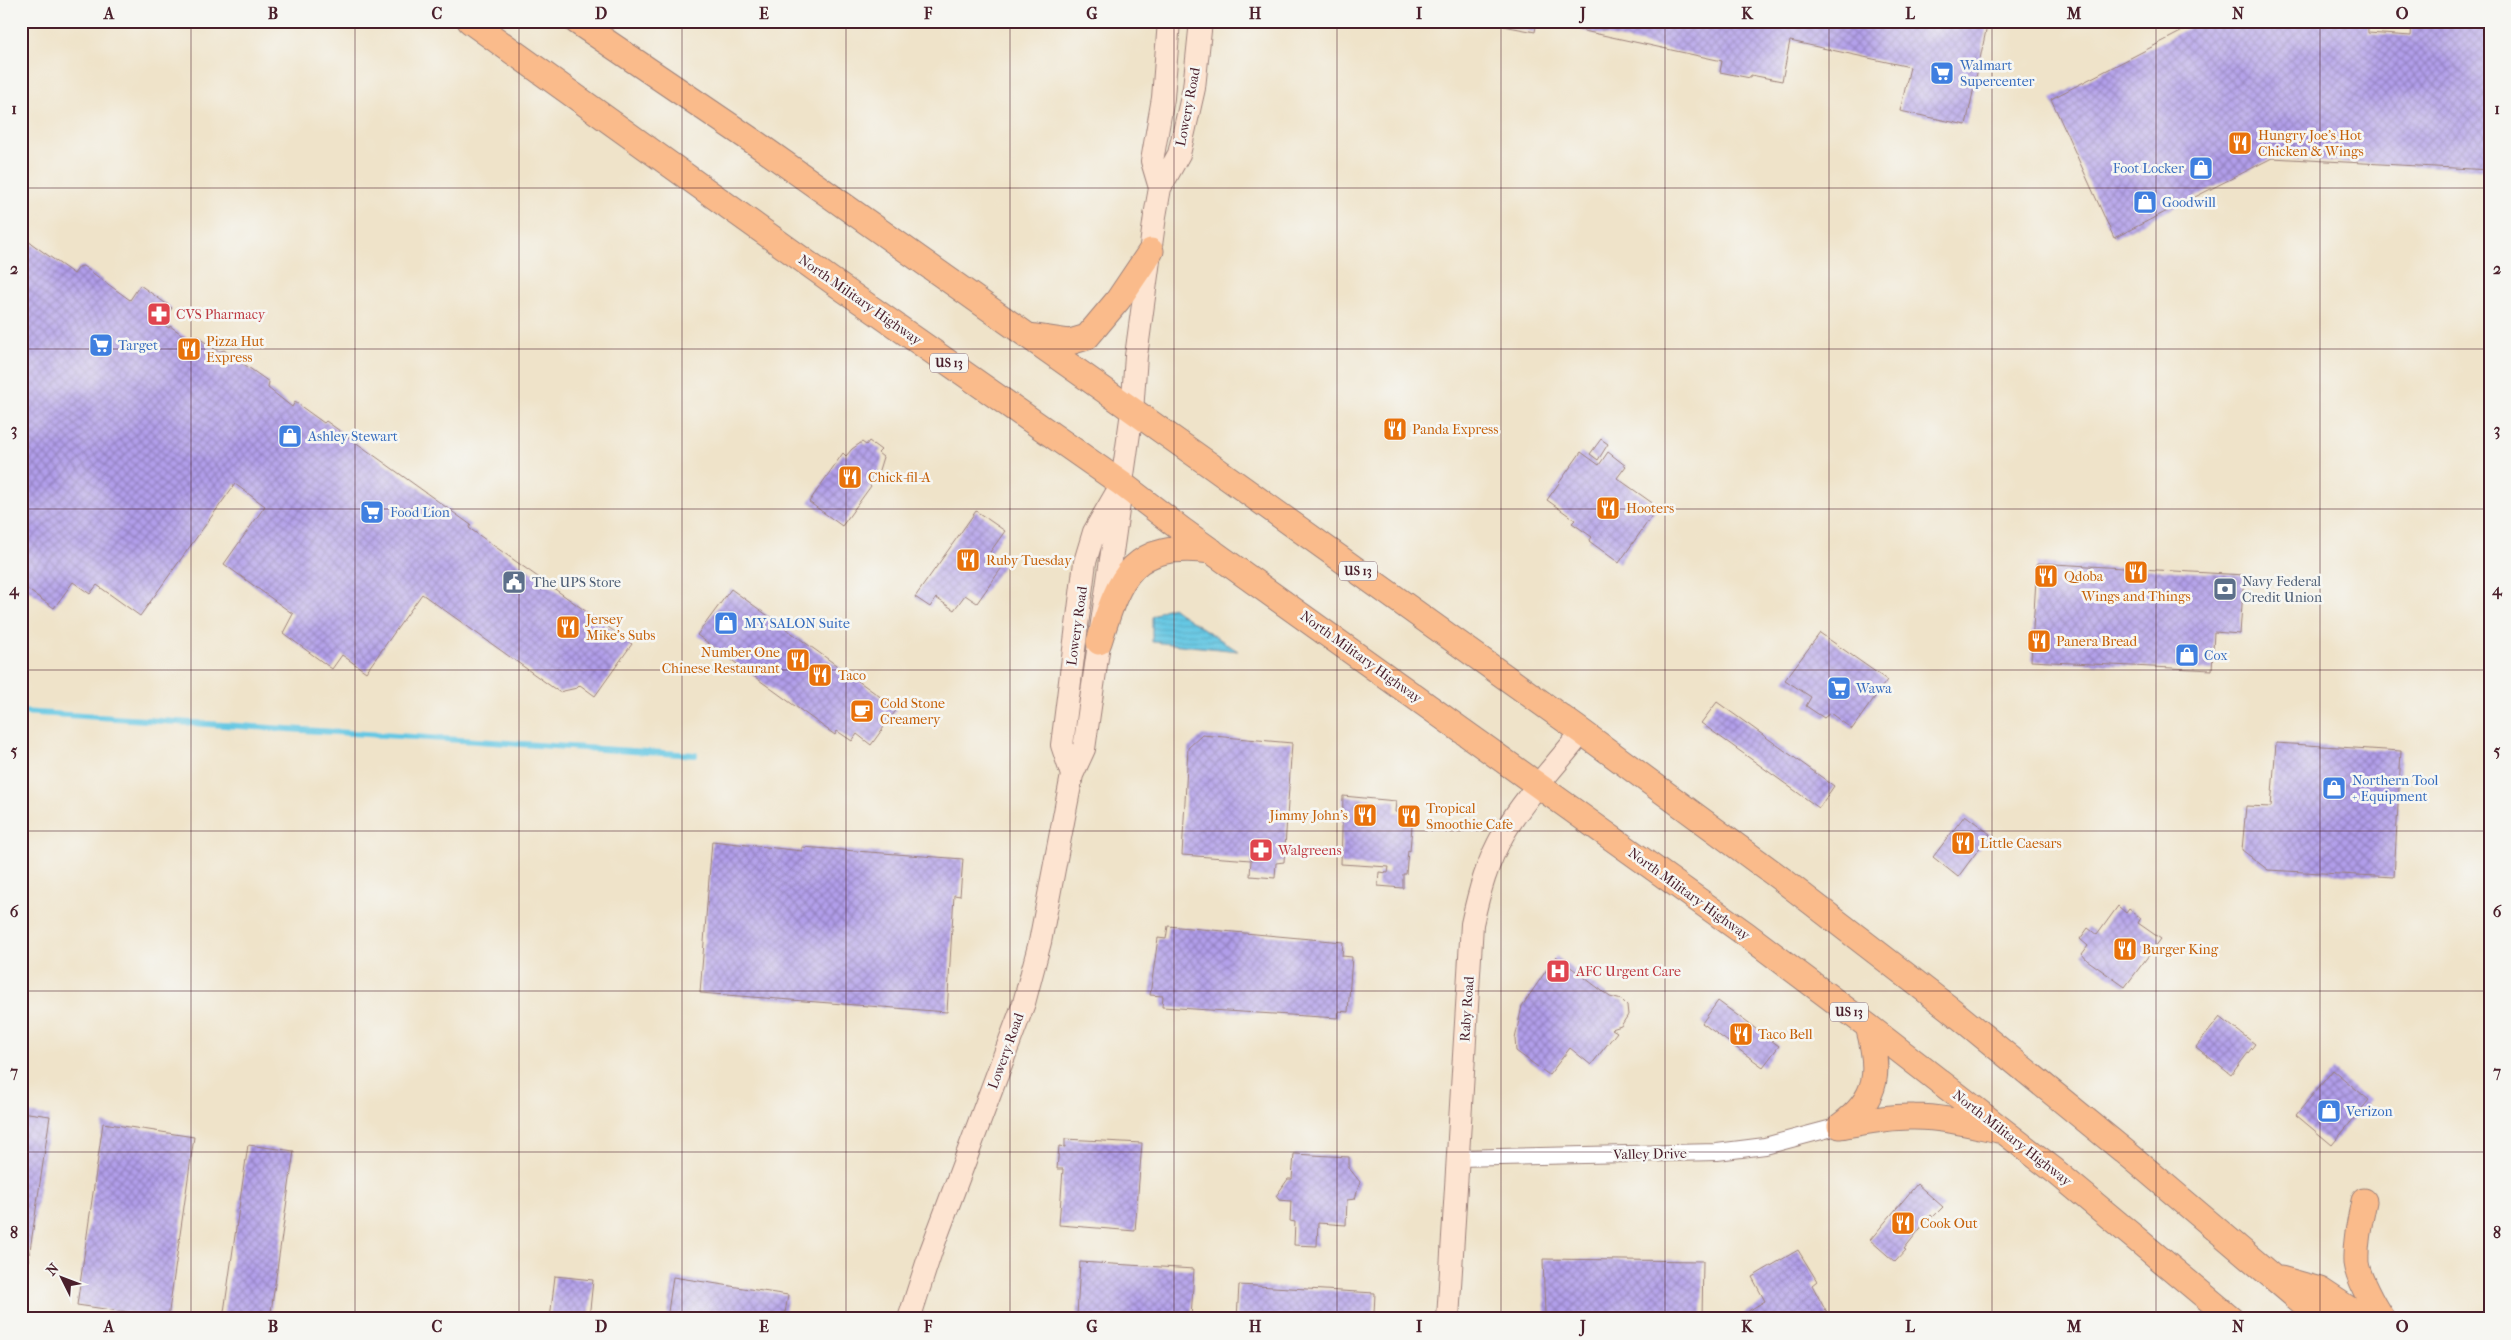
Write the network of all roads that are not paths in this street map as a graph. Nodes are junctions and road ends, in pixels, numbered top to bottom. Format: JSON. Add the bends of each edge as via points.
{"nodes":[{"id":1,"x":470,"y":21,"type":"edge"},
{"id":2,"x":576,"y":21,"type":"edge"},
{"id":3,"x":1170,"y":21,"type":"edge"},
{"id":4,"x":1201,"y":21,"type":"edge"},
{"id":5,"x":1160,"y":188,"type":"junction"},
{"id":6,"x":1151,"y":251,"type":"junction"},
{"id":7,"x":1024,"y":335,"type":"junction"},
{"id":8,"x":1132,"y":412,"type":"junction"},
{"id":9,"x":1122,"y":484,"type":"junction"},
{"id":10,"x":1214,"y":551,"type":"junction"},
{"id":11,"x":1098,"y":642,"type":"junction"},
{"id":12,"x":1582,"y":732,"type":"junction"},
{"id":13,"x":1072,"y":775,"type":"junction"},
{"id":14,"x":1539,"y":786,"type":"junction"},
{"id":15,"x":1868,"y":1026,"type":"junction"},
{"id":16,"x":1840,"y":1126,"type":"junction"},
{"id":17,"x":2005,"y":1132,"type":"junction"},
{"id":18,"x":1458,"y":1158,"type":"junction"},
{"id":19,"x":2364,"y":1201,"type":"dead end"},
{"id":20,"x":2274,"y":1277,"type":"junction"},
{"id":21,"x":909,"y":1319,"type":"edge"},
{"id":22,"x":1448,"y":1319,"type":"edge"},
{"id":23,"x":2232,"y":1319,"type":"edge"},
{"id":24,"x":2322,"y":1319,"type":"edge"},
{"id":25,"x":2364,"y":1319,"type":"edge"},
{"id":26,"x":2382,"y":1319,"type":"edge"}],
"edges":[{"from":1,"to":9,"type":"main road","name":"North Military Highway","number":"US 13"},
{"from":2,"to":7,"type":"main road","number":"US 13","via":[[757,144]]},
{"from":3,"to":5,"type":"street","name":"Lowery Road","via":[[1163,98],[1152,161]]},
{"from":4,"to":5,"type":"street","name":"Lowery Road","via":[[1194,88],[1179,154]]},
{"from":5,"to":6,"type":"street","name":"Lowery Road"},
{"from":6,"to":7,"type":"main road","via":[[1118,300],[1087,337],[1070,342]]},
{"from":6,"to":8,"type":"street","name":"Lowery Road","via":[[1136,356]]},
{"from":7,"to":8,"type":"main road","number":"US 13"},
{"from":8,"to":9,"type":"street","name":"Lowery Road"},
{"from":8,"to":12,"type":"main road","number":"US 13"},
{"from":9,"to":10,"type":"main road","name":"North Military Highway","number":"US 13"},
{"from":9,"to":11,"type":"street","name":"Lowery Road"},
{"from":9,"to":13,"type":"street","name":"Lowery Road","via":[[1094,532],[1086,562],[1062,745]]},
{"from":10,"to":11,"type":"main road","via":[[1187,548],[1145,556],[1132,567],[1111,603]]},
{"from":10,"to":14,"type":"main road","name":"North Military Highway","number":"US 13"},
{"from":11,"to":13,"type":"street","name":"Lowery Road","via":[[1084,749]]},
{"from":12,"to":14,"type":"street","name":"Raby Road"},
{"from":12,"to":20,"type":"main road","number":"US 13","via":[[1950,1009]]},
{"from":13,"to":21,"type":"street","name":"Lowery Road","via":[[1040,942],[1024,1002],[964,1170],[931,1251]]},
{"from":14,"to":15,"type":"main road","name":"North Military Highway","number":"US 13"},
{"from":14,"to":18,"type":"street","name":"Raby Road","via":[[1503,835],[1481,886],[1472,924]]},
{"from":15,"to":16,"type":"main road","via":[[1876,1071],[1874,1085],[1855,1116]]},
{"from":15,"to":17,"type":"main road","name":"North Military Highway","number":"US 13"},
{"from":16,"to":17,"type":"main road","via":[[1913,1117],[1952,1120]]},
{"from":16,"to":18,"type":"street","name":"Valley Drive","via":[[1764,1146],[1717,1152]]},
{"from":17,"to":23,"type":"main road","name":"North Military Highway","number":"US 13"},
{"from":18,"to":22,"type":"street","name":"Raby Road"},
{"from":19,"to":26,"type":"main road","via":[[2356,1264]]},
{"from":20,"to":24,"type":"main road","number":"US 13"},
{"from":20,"to":25,"type":"main road","via":[[2320,1290]]}]}
